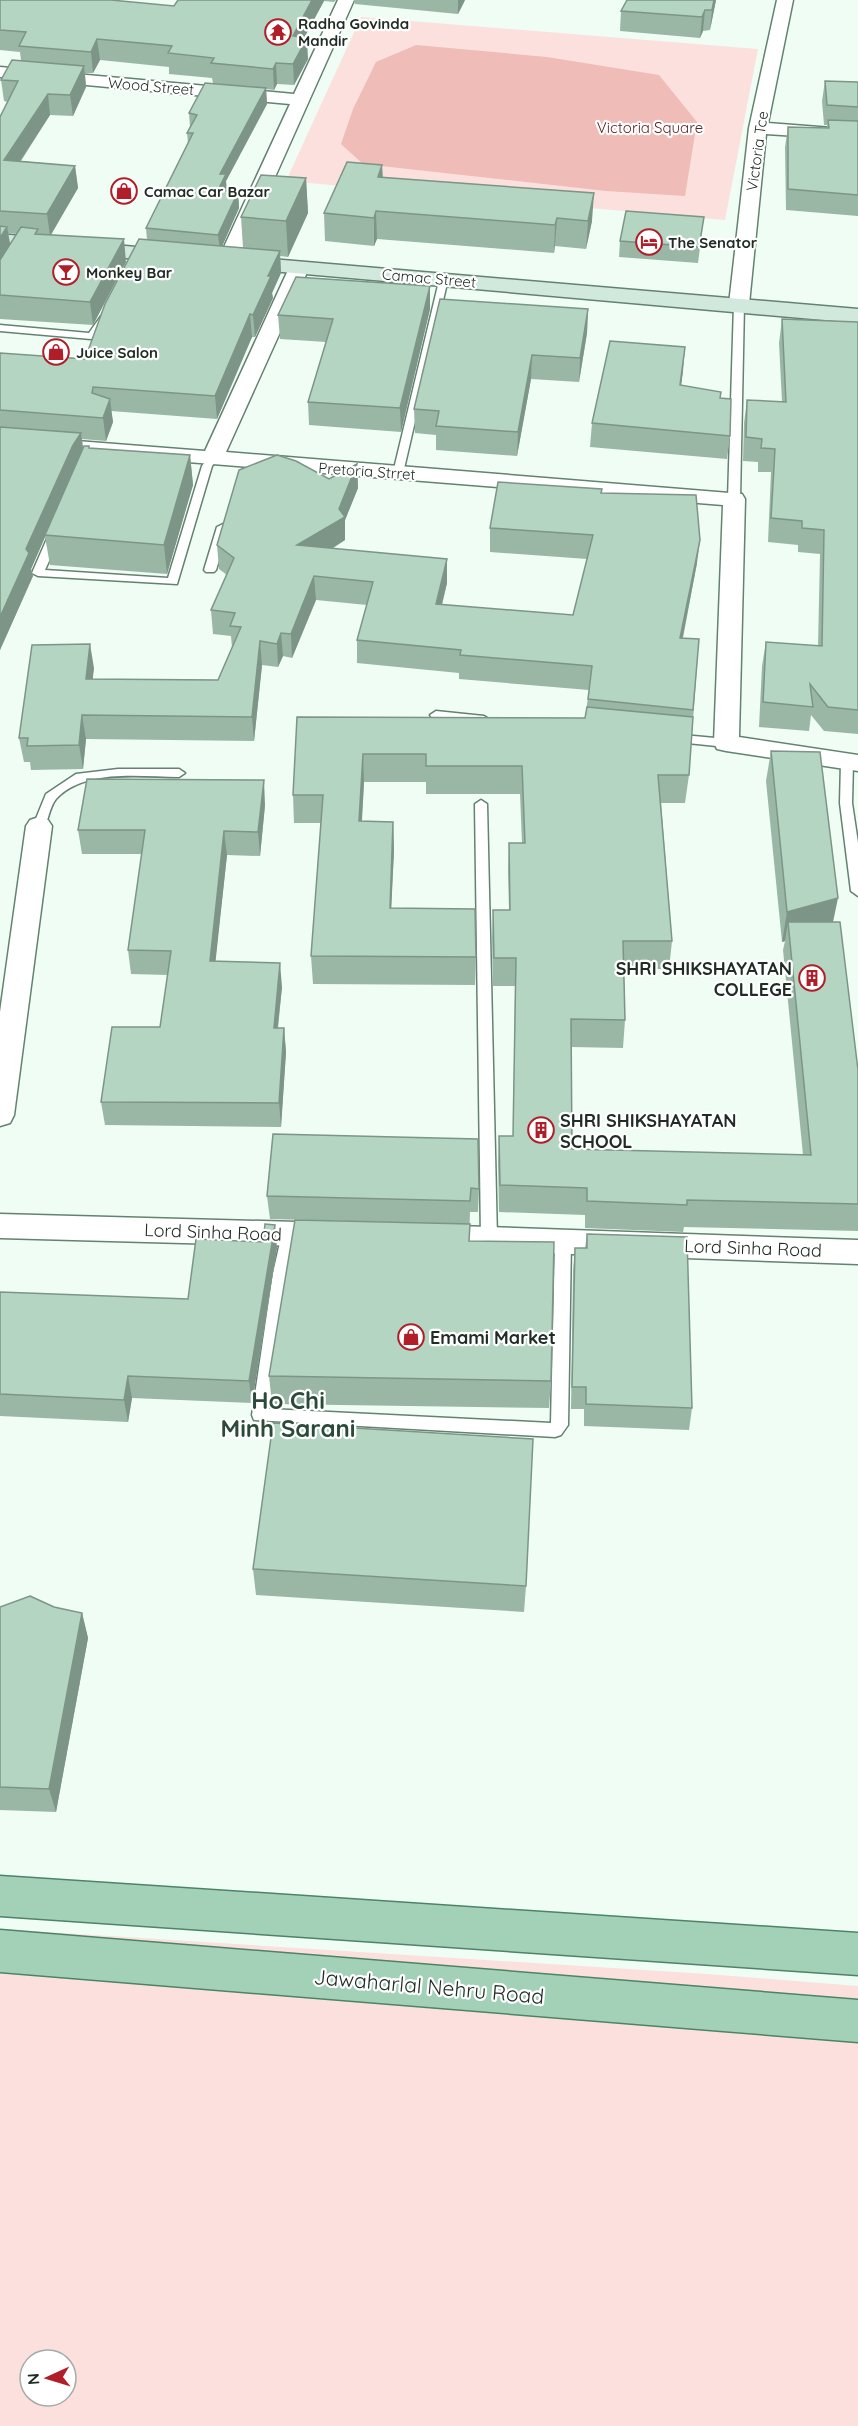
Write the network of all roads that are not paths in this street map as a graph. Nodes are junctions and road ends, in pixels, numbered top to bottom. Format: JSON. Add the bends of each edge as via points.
{"nodes":[{"id":1,"x":346,"y":0,"type":"edge"},
{"id":2,"x":785,"y":0,"type":"edge"},
{"id":3,"x":0,"y":72,"type":"edge"},
{"id":4,"x":302,"y":100,"type":"junction"},
{"id":5,"x":758,"y":128,"type":"junction"},
{"id":6,"x":858,"y":135,"type":"edge"},
{"id":7,"x":8,"y":243,"type":"edge"},
{"id":8,"x":227,"y":262,"type":"junction"},
{"id":9,"x":299,"y":268,"type":"junction"},
{"id":10,"x":443,"y":279,"type":"junction"},
{"id":11,"x":740,"y":304,"type":"junction"},
{"id":12,"x":108,"y":312,"type":"edge"},
{"id":13,"x":858,"y":316,"type":"edge"},
{"id":14,"x":0,"y":328,"type":"edge"},
{"id":15,"x":0,"y":441,"type":"edge"},
{"id":16,"x":204,"y":471,"type":"junction"},
{"id":17,"x":398,"y":473,"type":"junction"},
{"id":18,"x":734,"y":499,"type":"junction"},
{"id":19,"x":226,"y":516,"type":"edge"},
{"id":20,"x":61,"y":521,"type":"edge"},
{"id":21,"x":210,"y":570,"type":"dead end"},
{"id":22,"x":436,"y":715,"type":"edge"},
{"id":23,"x":495,"y":721,"type":"edge"},
{"id":24,"x":658,"y":737,"type":"edge"},
{"id":25,"x":726,"y":743,"type":"junction"},
{"id":26,"x":852,"y":763,"type":"edge"},
{"id":27,"x":179,"y":773,"type":"dead end"},
{"id":28,"x":481,"y":804,"type":"dead end"},
{"id":29,"x":39,"y":826,"type":"joint"},
{"id":30,"x":858,"y":891,"type":"edge"},
{"id":31,"x":0,"y":1115,"type":"edge"},
{"id":32,"x":0,"y":1226,"type":"edge"},
{"id":33,"x":290,"y":1234,"type":"junction"},
{"id":34,"x":360,"y":1236,"type":"edge"},
{"id":35,"x":407,"y":1237,"type":"edge"},
{"id":36,"x":489,"y":1239,"type":"junction"},
{"id":37,"x":563,"y":1241,"type":"junction"},
{"id":38,"x":858,"y":1252,"type":"edge"},
{"id":39,"x":0,"y":1896,"type":"edge"},
{"id":40,"x":0,"y":1951,"type":"edge"},
{"id":41,"x":858,"y":1954,"type":"edge"},
{"id":42,"x":858,"y":2021,"type":"edge"}],
"edges":[{"from":1,"to":4,"type":"street"},
{"from":2,"to":5,"type":"street","name":"Victoria Tce"},
{"from":3,"to":4,"type":"street","name":"Wood Street"},
{"from":4,"to":8,"type":"street"},
{"from":5,"to":6,"type":"street"},
{"from":5,"to":11,"type":"street","name":"Victoria Tce"},
{"from":7,"to":8,"type":"main road","name":"Camac Street","via":[[135,259]]},
{"from":8,"to":9,"type":"main road","name":"Camac Street"},
{"from":9,"to":10,"type":"main road","name":"Camac Street"},
{"from":9,"to":16,"type":"street"},
{"from":10,"to":11,"type":"main road","name":"Camac Street"},
{"from":10,"to":17,"type":"lane"},
{"from":11,"to":13,"type":"main road","name":"Camac Street"},
{"from":11,"to":18,"type":"lane"},
{"from":12,"to":14,"type":"lane","via":[[91,336]]},
{"from":15,"to":16,"type":"street","name":"Pretoria Strret"},
{"from":16,"to":17,"type":"street","name":"Pretoria Strret","via":[[241,466]]},
{"from":16,"to":20,"type":"lane","via":[[173,582],[38,573]]},
{"from":17,"to":18,"type":"street","name":"Pretoria Strret"},
{"from":18,"to":25,"type":"street"},
{"from":19,"to":21,"type":"lane"},
{"from":22,"to":23,"type":"lane"},
{"from":24,"to":25,"type":"lane"},
{"from":25,"to":26,"type":"street"},
{"from":26,"to":30,"type":"lane","via":[[846,803]]},
{"from":27,"to":29,"type":"lane","via":[[80,777],[50,797]]},
{"from":28,"to":36,"type":"lane"},
{"from":29,"to":31,"type":"street"},
{"from":32,"to":33,"type":"street","name":"Lord Sinha Road"},
{"from":33,"to":34,"type":"street","name":"Lord Sinha Road"},
{"from":33,"to":37,"type":"lane","via":[[260,1415],[555,1430],[560,1425]]},
{"from":35,"to":36,"type":"street","name":"Lord Sinha Road"},
{"from":36,"to":37,"type":"street","name":"Lord Sinha Road"},
{"from":37,"to":38,"type":"street","name":"Lord Sinha Road"},
{"from":39,"to":41,"type":"main road"},
{"from":40,"to":42,"type":"main road","name":"Jawaharlal Nehru Road"}]}
